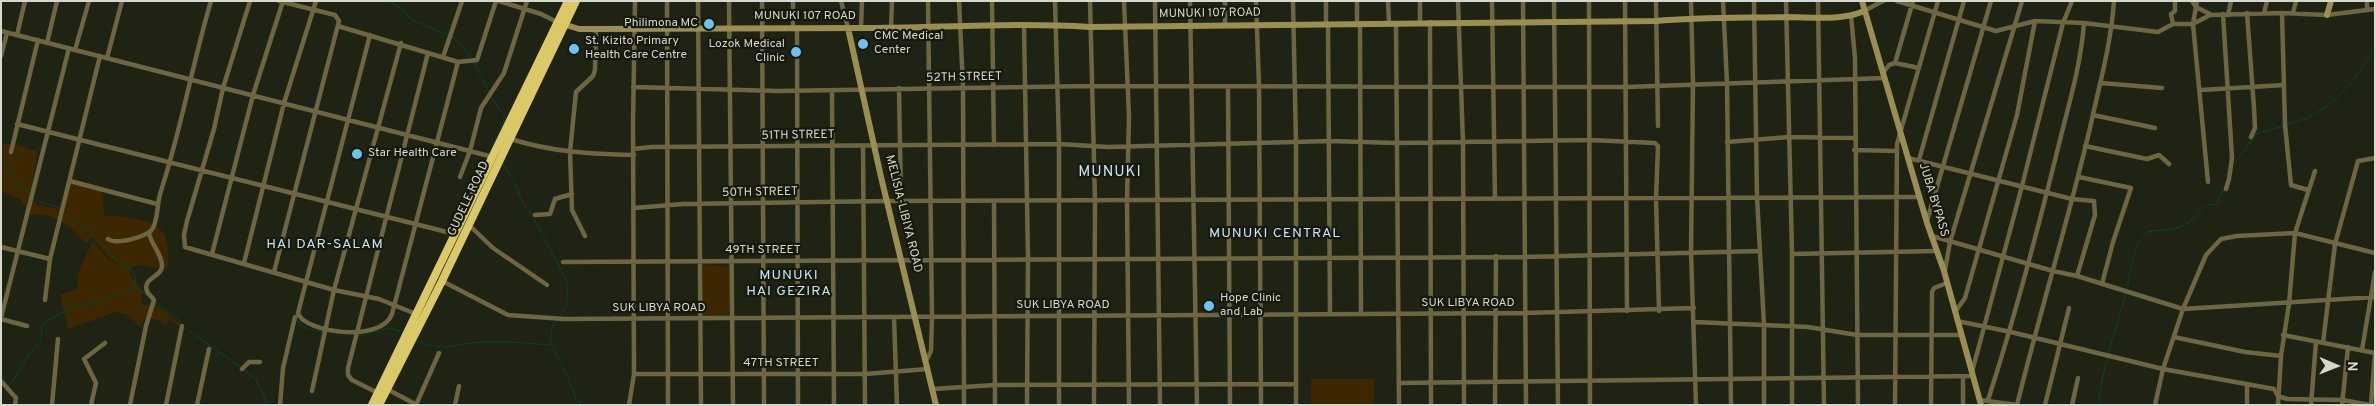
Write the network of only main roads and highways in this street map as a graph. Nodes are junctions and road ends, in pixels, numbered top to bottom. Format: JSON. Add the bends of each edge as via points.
{"nodes":[{"id":1,"x":568,"y":1,"type":"edge"},
{"id":2,"x":576,"y":1,"type":"edge"},
{"id":3,"x":1862,"y":1,"type":"edge"},
{"id":4,"x":2331,"y":1,"type":"edge"},
{"id":5,"x":1864,"y":11,"type":"junction"},
{"id":6,"x":2327,"y":15,"type":"road end"},
{"id":7,"x":561,"y":23,"type":"junction"},
{"id":8,"x":848,"y":28,"type":"junction"},
{"id":9,"x":1980,"y":402,"type":"edge"},
{"id":10,"x":372,"y":405,"type":"edge"},
{"id":11,"x":379,"y":405,"type":"edge"},
{"id":12,"x":936,"y":405,"type":"edge"}],
"edges":[{"from":1,"to":7,"type":"highway","name":"GUDELE ROAD"},
{"from":2,"to":7,"type":"highway","name":"GUDELE ROAD"},
{"from":3,"to":5,"type":"main road","name":"JUBA BYPASS"},
{"from":4,"to":6,"type":"main road"},
{"from":5,"to":8,"type":"main road","name":"MUNUKI 107 ROAD","via":[[1820,17],[1656,21]]},
{"from":5,"to":9,"type":"main road","name":"JUBA BYPASS","via":[[1944,271]]},
{"from":7,"to":8,"type":"main road","name":"MUNUKI 107 ROAD","via":[[579,29],[634,30]]},
{"from":7,"to":10,"type":"highway","name":"GUDELE ROAD"},
{"from":7,"to":11,"type":"highway","name":"GUDELE ROAD","via":[[511,140]]},
{"from":8,"to":12,"type":"main road","name":"MELISIA-LIBIYA ROAD"}]}
